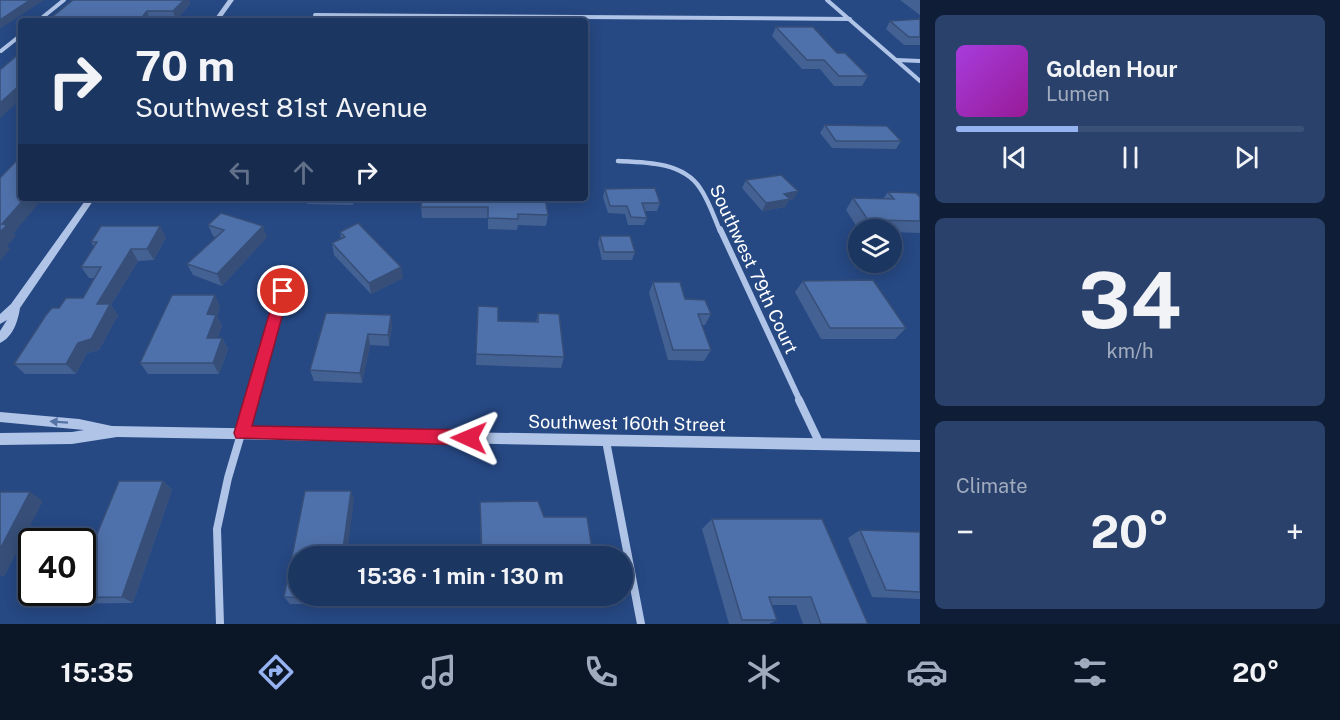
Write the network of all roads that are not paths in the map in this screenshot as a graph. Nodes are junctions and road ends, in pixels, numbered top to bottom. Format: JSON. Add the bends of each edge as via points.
{"nodes":[{"id":1,"x":64,"y":0,"type":"edge"},
{"id":2,"x":231,"y":0,"type":"edge"},
{"id":3,"x":827,"y":0,"type":"edge"},
{"id":4,"x":315,"y":15,"type":"dead end"},
{"id":5,"x":42,"y":18,"type":"edge"},
{"id":6,"x":218,"y":18,"type":"edge"},
{"id":7,"x":850,"y":19,"type":"junction"},
{"id":8,"x":18,"y":37,"type":"edge"},
{"id":9,"x":1,"y":51,"type":"edge"},
{"id":10,"x":897,"y":60,"type":"junction"},
{"id":11,"x":920,"y":61,"type":"edge"},
{"id":12,"x":920,"y":81,"type":"edge"},
{"id":13,"x":618,"y":161,"type":"dead end"},
{"id":14,"x":89,"y":201,"type":"edge"},
{"id":15,"x":283,"y":291,"type":"dead end"},
{"id":16,"x":15,"y":307,"type":"junction"},
{"id":17,"x":0,"y":320,"type":"edge"},
{"id":18,"x":0,"y":339,"type":"edge"},
{"id":19,"x":0,"y":417,"type":"edge"},
{"id":20,"x":117,"y":431,"type":"junction"},
{"id":21,"x":242,"y":433,"type":"junction"},
{"id":22,"x":0,"y":439,"type":"edge"},
{"id":23,"x":606,"y":441,"type":"junction"},
{"id":24,"x":820,"y":444,"type":"junction"},
{"id":25,"x":920,"y":446,"type":"edge"},
{"id":26,"x":220,"y":624,"type":"edge"},
{"id":27,"x":641,"y":624,"type":"edge"}],
"edges":[{"from":1,"to":5,"type":"street"},
{"from":2,"to":6,"type":"street"},
{"from":3,"to":7,"type":"street"},
{"from":4,"to":7,"type":"street"},
{"from":7,"to":10,"type":"street"},
{"from":8,"to":9,"type":"street"},
{"from":10,"to":11,"type":"street"},
{"from":10,"to":12,"type":"street"},
{"from":13,"to":24,"type":"street","name":"Southwest 79th Court","via":[[670,165],[700,187]]},
{"from":14,"to":16,"type":"street"},
{"from":15,"to":21,"type":"street"},
{"from":16,"to":17,"type":"street"},
{"from":16,"to":18,"type":"street","via":[[12,322]]},
{"from":20,"to":19,"type":"street","name":"Southwest 160th Street","one_way":true},
{"from":20,"to":21,"type":"street","name":"Southwest 160th Street"},
{"from":20,"to":22,"type":"street","name":"Southwest 160th Street","via":[[72,438]]},
{"from":21,"to":23,"type":"street","name":"Southwest 160th Street"},
{"from":21,"to":26,"type":"street","via":[[217,529]]},
{"from":23,"to":24,"type":"street","name":"Southwest 160th Street"},
{"from":23,"to":27,"type":"street"},
{"from":24,"to":25,"type":"street","name":"Southwest 160th Street"}]}
